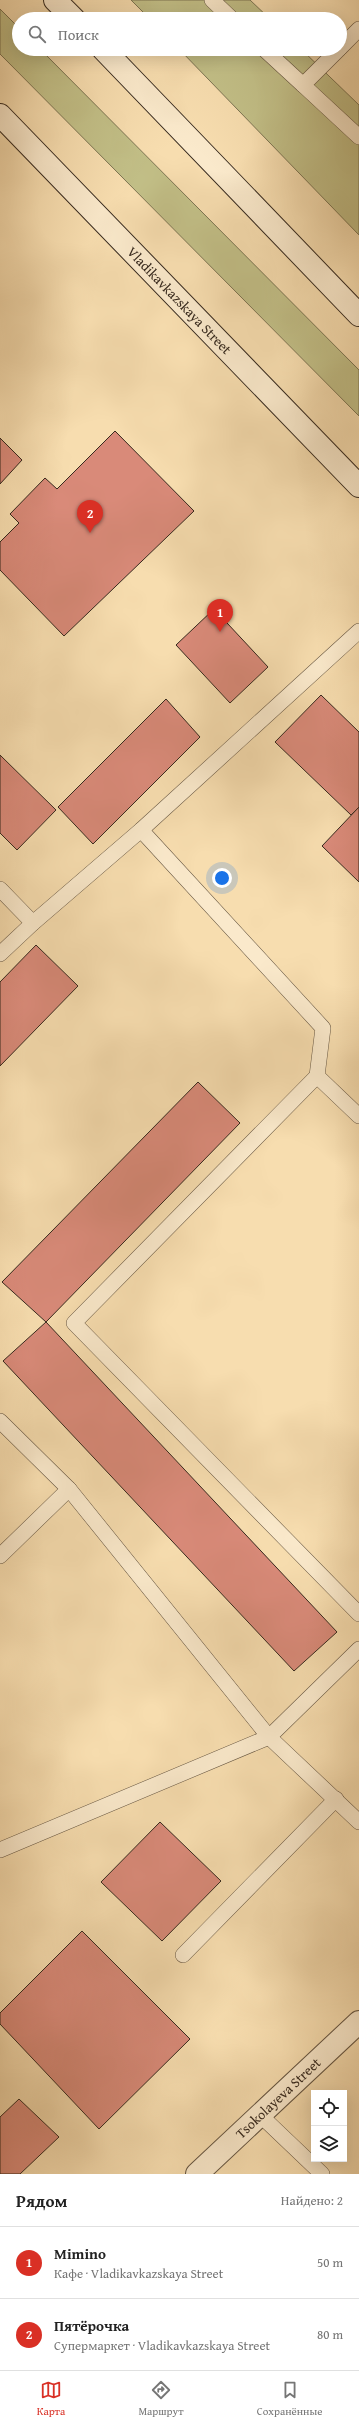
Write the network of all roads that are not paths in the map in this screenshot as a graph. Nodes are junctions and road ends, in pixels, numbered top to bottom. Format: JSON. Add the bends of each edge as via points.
{"nodes":[{"id":1,"x":55,"y":0,"type":"edge"},
{"id":2,"x":212,"y":0,"type":"edge"},
{"id":3,"x":67,"y":12,"type":"edge"},
{"id":4,"x":225,"y":12,"type":"edge"},
{"id":5,"x":359,"y":29,"type":"edge"},
{"id":6,"x":347,"y":42,"type":"edge"},
{"id":7,"x":109,"y":56,"type":"edge"},
{"id":8,"x":272,"y":56,"type":"edge"},
{"id":9,"x":333,"y":56,"type":"edge"},
{"id":10,"x":303,"y":85,"type":"junction"},
{"id":11,"x":0,"y":115,"type":"edge"},
{"id":12,"x":359,"y":137,"type":"edge"},
{"id":13,"x":359,"y":315,"type":"edge"},
{"id":14,"x":359,"y":486,"type":"edge"},
{"id":15,"x":359,"y":631,"type":"edge"},
{"id":16,"x":141,"y":830,"type":"junction"},
{"id":17,"x":0,"y":889,"type":"edge"},
{"id":18,"x":33,"y":923,"type":"junction"},
{"id":19,"x":0,"y":954,"type":"edge"},
{"id":20,"x":317,"y":1076,"type":"junction"},
{"id":21,"x":359,"y":1116,"type":"edge"},
{"id":22,"x":0,"y":1421,"type":"edge"},
{"id":23,"x":69,"y":1489,"type":"junction"},
{"id":24,"x":0,"y":1556,"type":"edge"},
{"id":25,"x":359,"y":1614,"type":"edge"},
{"id":26,"x":359,"y":1649,"type":"edge"},
{"id":27,"x":269,"y":1737,"type":"junction"},
{"id":28,"x":336,"y":1799,"type":"junction"},
{"id":29,"x":359,"y":1822,"type":"edge"},
{"id":30,"x":0,"y":1850,"type":"edge"},
{"id":31,"x":184,"y":1955,"type":"dead end"},
{"id":32,"x":359,"y":2022,"type":"edge"},
{"id":33,"x":259,"y":2114,"type":"junction"},
{"id":34,"x":197,"y":2174,"type":"edge"},
{"id":35,"x":322,"y":2174,"type":"edge"}],
"edges":[{"from":1,"to":3,"type":"main road"},
{"from":2,"to":4,"type":"lane"},
{"from":5,"to":6,"type":"lane"},
{"from":7,"to":13,"type":"main road"},
{"from":8,"to":10,"type":"lane"},
{"from":9,"to":10,"type":"lane"},
{"from":10,"to":12,"type":"lane"},
{"from":11,"to":14,"type":"main road","name":"Vladikavkazskaya Street"},
{"from":15,"to":16,"type":"lane"},
{"from":16,"to":18,"type":"lane"},
{"from":16,"to":20,"type":"lane","via":[[323,1028]]},
{"from":17,"to":18,"type":"lane"},
{"from":18,"to":19,"type":"lane"},
{"from":20,"to":21,"type":"lane"},
{"from":20,"to":25,"type":"lane","via":[[74,1323]]},
{"from":22,"to":23,"type":"lane"},
{"from":23,"to":24,"type":"lane"},
{"from":23,"to":27,"type":"lane"},
{"from":26,"to":27,"type":"lane"},
{"from":27,"to":28,"type":"lane"},
{"from":27,"to":30,"type":"lane"},
{"from":28,"to":29,"type":"lane"},
{"from":28,"to":31,"type":"lane"},
{"from":32,"to":33,"type":"main road","name":"Tsokolayeva Street"},
{"from":33,"to":34,"type":"main road","name":"Tsokolayeva Street"},
{"from":33,"to":35,"type":"lane"}]}
